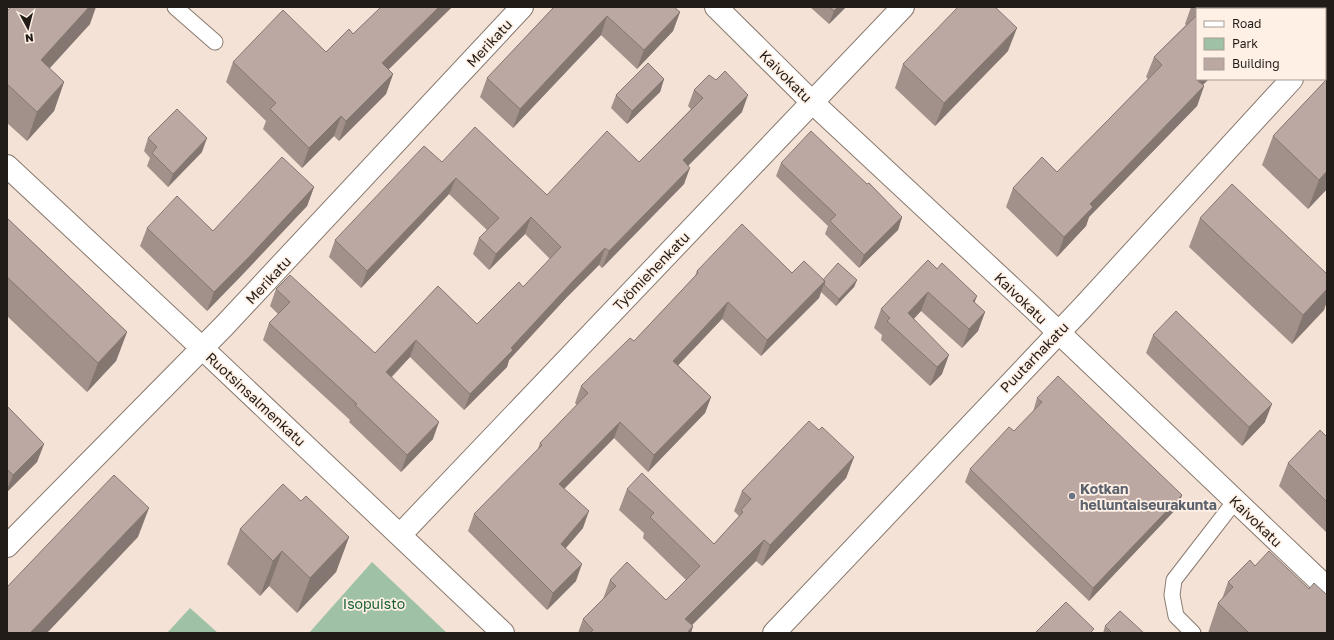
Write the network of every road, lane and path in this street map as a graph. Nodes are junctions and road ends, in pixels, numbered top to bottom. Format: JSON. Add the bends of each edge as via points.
{"nodes":[{"id":1,"x":175,"y":7,"type":"edge"},
{"id":2,"x":522,"y":7,"type":"edge"},
{"id":3,"x":716,"y":7,"type":"edge"},
{"id":4,"x":903,"y":7,"type":"edge"},
{"id":5,"x":215,"y":42,"type":"dead end"},
{"id":6,"x":1291,"y":80,"type":"edge"},
{"id":7,"x":812,"y":102,"type":"junction"},
{"id":8,"x":7,"y":166,"type":"edge"},
{"id":9,"x":1057,"y":332,"type":"junction"},
{"id":10,"x":203,"y":349,"type":"junction"},
{"id":11,"x":1235,"y":501,"type":"junction"},
{"id":12,"x":400,"y":535,"type":"junction"},
{"id":13,"x":7,"y":546,"type":"edge"},
{"id":14,"x":1327,"y":588,"type":"edge"},
{"id":15,"x":503,"y":633,"type":"edge"},
{"id":16,"x":774,"y":633,"type":"edge"},
{"id":17,"x":1193,"y":633,"type":"edge"}],
"edges":[{"from":1,"to":5,"type":"lane"},
{"from":2,"to":10,"type":"street","name":"Merikatu"},
{"from":3,"to":7,"type":"street","name":"Kaivokatu"},
{"from":4,"to":7,"type":"street","name":"Työmiehenkatu"},
{"from":6,"to":9,"type":"street","name":"Puutarhakatu"},
{"from":7,"to":9,"type":"street","name":"Kaivokatu"},
{"from":7,"to":12,"type":"street","name":"Työmiehenkatu"},
{"from":8,"to":10,"type":"street","name":"Ruotsinsalmenkatu"},
{"from":9,"to":11,"type":"street","name":"Kaivokatu"},
{"from":9,"to":16,"type":"street","name":"Puutarhakatu"},
{"from":10,"to":12,"type":"street","name":"Ruotsinsalmenkatu"},
{"from":10,"to":13,"type":"street","name":"Merikatu"},
{"from":11,"to":14,"type":"street","name":"Kaivokatu"},
{"from":11,"to":17,"type":"lane","via":[[1174,580],[1172,596],[1176,616]]},
{"from":12,"to":15,"type":"street","name":"Ruotsinsalmenkatu"}]}
